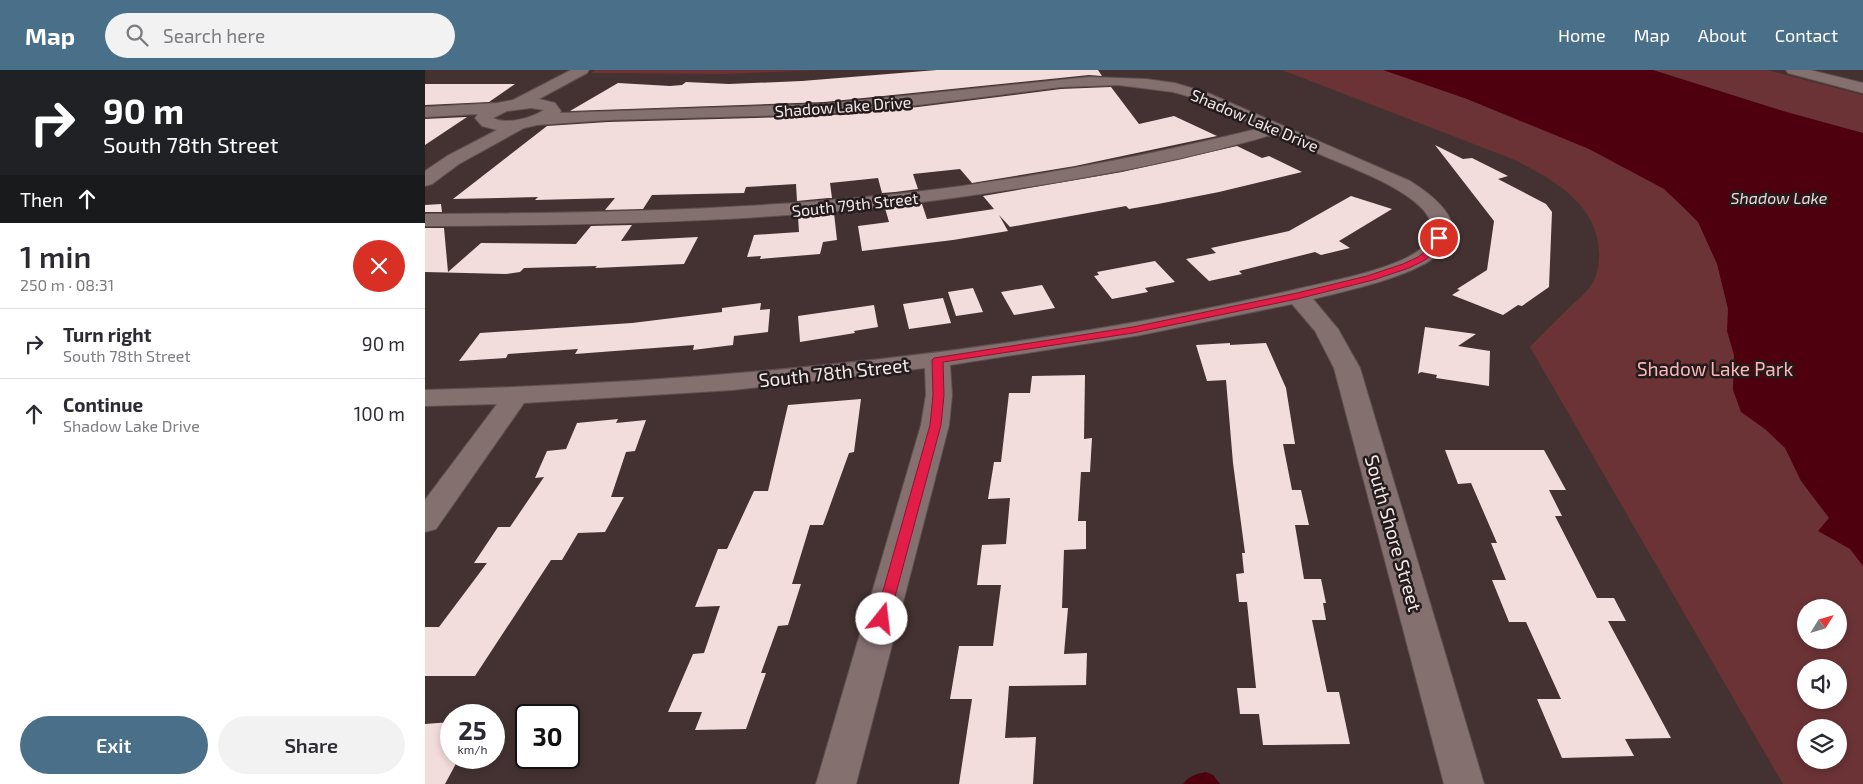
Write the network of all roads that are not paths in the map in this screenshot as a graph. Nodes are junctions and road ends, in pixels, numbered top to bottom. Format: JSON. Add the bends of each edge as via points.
{"nodes":[{"id":1,"x":582,"y":70,"type":"edge"},
{"id":2,"x":1793,"y":70,"type":"edge"},
{"id":3,"x":1827,"y":70,"type":"edge"},
{"id":4,"x":1863,"y":79,"type":"edge"},
{"id":5,"x":1863,"y":88,"type":"edge"},
{"id":6,"x":507,"y":107,"type":"junction"},
{"id":7,"x":551,"y":107,"type":"junction"},
{"id":8,"x":425,"y":114,"type":"edge"},
{"id":9,"x":633,"y":115,"type":"junction"},
{"id":10,"x":485,"y":120,"type":"junction"},
{"id":11,"x":528,"y":122,"type":"junction"},
{"id":12,"x":1278,"y":129,"type":"junction"},
{"id":13,"x":453,"y":160,"type":"junction"},
{"id":14,"x":425,"y":180,"type":"edge"},
{"id":15,"x":425,"y":220,"type":"edge"},
{"id":16,"x":1297,"y":296,"type":"junction"},
{"id":17,"x":937,"y":360,"type":"junction"},
{"id":18,"x":516,"y":396,"type":"junction"},
{"id":19,"x":425,"y":398,"type":"edge"},
{"id":20,"x":425,"y":522,"type":"edge"},
{"id":21,"x":836,"y":784,"type":"edge"},
{"id":22,"x":1464,"y":784,"type":"edge"}],
"edges":[{"from":1,"to":6,"type":"street"},
{"from":1,"to":7,"type":"street","via":[[557,94]]},
{"from":2,"to":5,"type":"street"},
{"from":3,"to":4,"type":"street"},
{"from":6,"to":7,"type":"street","name":"Shadow Lake Drive","via":[[538,104]]},
{"from":6,"to":8,"type":"street"},
{"from":6,"to":10,"type":"street","via":[[488,113]]},
{"from":7,"to":9,"type":"street","name":"Shadow Lake Drive"},
{"from":7,"to":11,"type":"street","via":[[547,116]]},
{"from":8,"to":10,"type":"street"},
{"from":9,"to":11,"type":"street","name":"Shadow Lake Drive"},
{"from":9,"to":12,"type":"street","name":"Shadow Lake Drive","via":[[823,109],[1065,81],[1111,79],[1147,82],[1189,91]]},
{"from":10,"to":11,"type":"street","name":"Shadow Lake Drive","via":[[496,125]]},
{"from":10,"to":13,"type":"street","via":[[481,131]]},
{"from":11,"to":13,"type":"street"},
{"from":12,"to":15,"type":"street","name":"South 79th Street","via":[[1123,166],[987,189],[888,201],[686,217]]},
{"from":12,"to":16,"type":"street","name":"Shadow Lake Drive","via":[[1403,185],[1429,204],[1439,216],[1442,227],[1433,249],[1406,266]]},
{"from":13,"to":14,"type":"street"},
{"from":16,"to":17,"type":"street","name":"South 78th Street","via":[[1133,330]]},
{"from":16,"to":22,"type":"street","name":"South Shore Street","via":[[1321,319],[1347,368]]},
{"from":17,"to":18,"type":"street","name":"South 78th Street","via":[[730,383]]},
{"from":17,"to":21,"type":"street","via":[[939,395],[935,425]]},
{"from":18,"to":19,"type":"street","name":"South 78th Street"},
{"from":18,"to":20,"type":"street"}]}
